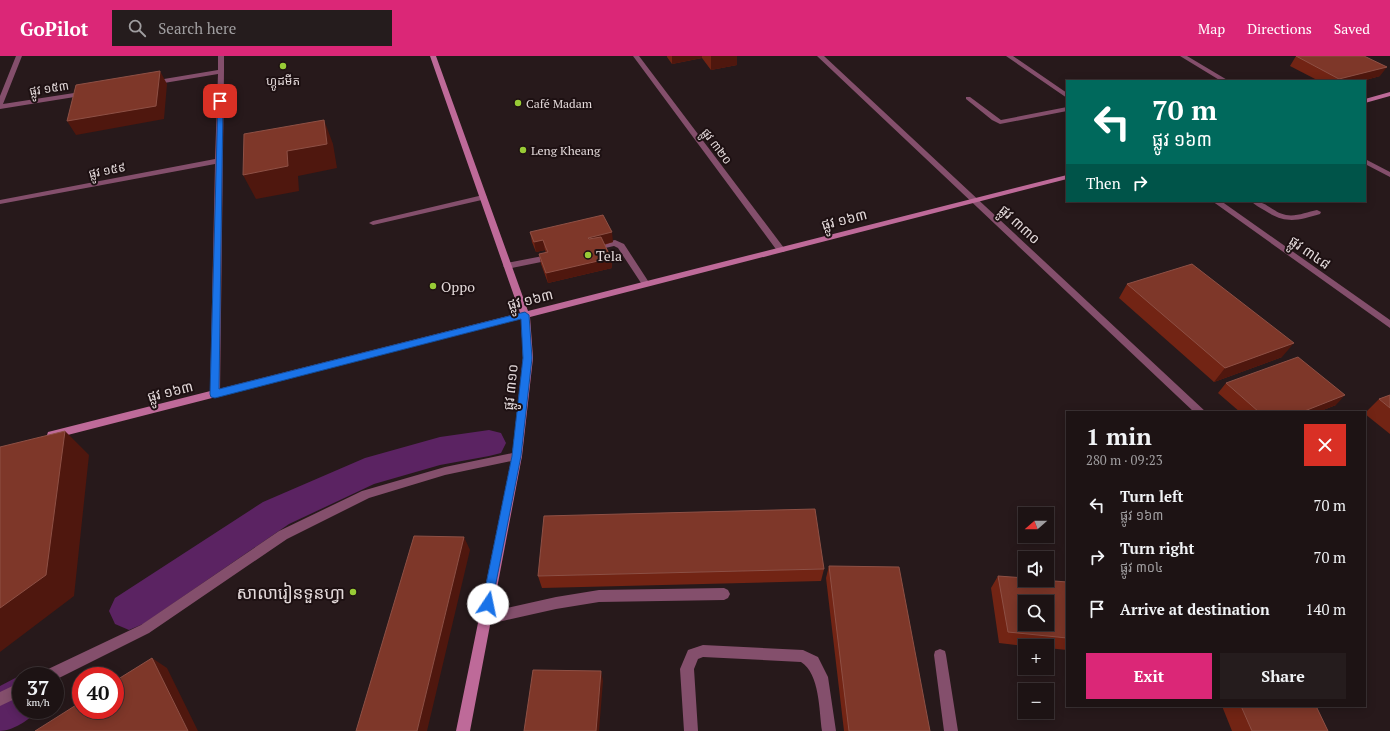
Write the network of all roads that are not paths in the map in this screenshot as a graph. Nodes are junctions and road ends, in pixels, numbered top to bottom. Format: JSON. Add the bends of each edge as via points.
{"nodes":[{"id":1,"x":19,"y":56,"type":"edge"},
{"id":2,"x":221,"y":56,"type":"edge"},
{"id":3,"x":433,"y":56,"type":"edge"},
{"id":4,"x":636,"y":56,"type":"edge"},
{"id":5,"x":820,"y":56,"type":"edge"},
{"id":6,"x":1009,"y":56,"type":"edge"},
{"id":7,"x":1183,"y":56,"type":"edge"},
{"id":8,"x":221,"y":71,"type":"junction"},
{"id":9,"x":1224,"y":80,"type":"edge"},
{"id":10,"x":142,"y":84,"type":"edge"},
{"id":11,"x":95,"y":92,"type":"edge"},
{"id":12,"x":1390,"y":94,"type":"edge"},
{"id":13,"x":1066,"y":95,"type":"edge"},
{"id":14,"x":968,"y":98,"type":"dead end"},
{"id":15,"x":1366,"y":101,"type":"edge"},
{"id":16,"x":0,"y":104,"type":"edge"},
{"id":17,"x":0,"y":107,"type":"edge"},
{"id":18,"x":1066,"y":109,"type":"edge"},
{"id":19,"x":219,"y":161,"type":"junction"},
{"id":20,"x":1366,"y":162,"type":"edge"},
{"id":21,"x":1390,"y":175,"type":"edge"},
{"id":22,"x":1066,"y":177,"type":"edge"},
{"id":23,"x":483,"y":197,"type":"junction"},
{"id":24,"x":975,"y":200,"type":"junction"},
{"id":25,"x":0,"y":202,"type":"edge"},
{"id":26,"x":1217,"y":202,"type":"edge"},
{"id":27,"x":1256,"y":202,"type":"edge"},
{"id":28,"x":1317,"y":212,"type":"dead end"},
{"id":29,"x":373,"y":223,"type":"dead end"},
{"id":30,"x":590,"y":248,"type":"edge"},
{"id":31,"x":780,"y":250,"type":"junction"},
{"id":32,"x":548,"y":258,"type":"edge"},
{"id":33,"x":507,"y":266,"type":"junction"},
{"id":34,"x":646,"y":284,"type":"junction"},
{"id":35,"x":525,"y":315,"type":"junction"},
{"id":36,"x":1390,"y":325,"type":"edge"},
{"id":37,"x":215,"y":394,"type":"junction"},
{"id":38,"x":1200,"y":411,"type":"edge"},
{"id":39,"x":46,"y":437,"type":"edge"},
{"id":40,"x":516,"y":456,"type":"junction"},
{"id":41,"x":724,"y":594,"type":"dead end"},
{"id":42,"x":485,"y":619,"type":"junction"},
{"id":43,"x":940,"y":655,"type":"dead end"},
{"id":44,"x":64,"y":669,"type":"edge"},
{"id":45,"x":12,"y":693,"type":"edge"},
{"id":46,"x":0,"y":699,"type":"edge"},
{"id":47,"x":463,"y":731,"type":"edge"},
{"id":48,"x":691,"y":731,"type":"edge"},
{"id":49,"x":829,"y":731,"type":"edge"},
{"id":50,"x":950,"y":731,"type":"edge"}],
"edges":[{"from":1,"to":16,"type":"street"},
{"from":2,"to":8,"type":"street"},
{"from":3,"to":23,"type":"street","name":"ផ្លូវ ៣១០"},
{"from":4,"to":31,"type":"street","name":"ផ្លូវ ៣២០"},
{"from":5,"to":24,"type":"street","name":"ផ្លូវ ៣៣០"},
{"from":6,"to":13,"type":"street"},
{"from":7,"to":9,"type":"street"},
{"from":8,"to":10,"type":"street"},
{"from":8,"to":19,"type":"street"},
{"from":11,"to":17,"type":"street","name":"ផ្លូវ ១៥៣"},
{"from":12,"to":15,"type":"street"},
{"from":14,"to":18,"type":"street","via":[[1000,122]]},
{"from":19,"to":25,"type":"street","name":"ផ្លូវ ១៥៩"},
{"from":19,"to":37,"type":"street"},
{"from":20,"to":21,"type":"street"},
{"from":22,"to":24,"type":"street","name":"ផ្លូវ ១៦៣"},
{"from":23,"to":29,"type":"street"},
{"from":23,"to":33,"type":"street","name":"ផ្លូវ ៣១០"},
{"from":24,"to":31,"type":"street","name":"ផ្លូវ ១៦៣"},
{"from":24,"to":38,"type":"street","name":"ផ្លូវ ៣៣០"},
{"from":26,"to":36,"type":"street","name":"ផ្លូវ ៣៤៨"},
{"from":27,"to":28,"type":"street","via":[[1288,219]]},
{"from":30,"to":34,"type":"street","via":[[615,243],[621,246]]},
{"from":31,"to":34,"type":"street","name":"ផ្លូវ ១៦៣"},
{"from":32,"to":33,"type":"street"},
{"from":33,"to":35,"type":"street","name":"ផ្លូវ ៣១០"},
{"from":34,"to":35,"type":"street","name":"ផ្លូវ ១៦៣"},
{"from":35,"to":37,"type":"street","name":"ផ្លូវ ១៦៣"},
{"from":35,"to":40,"type":"street","name":"ផ្លូវ ៣១០","via":[[528,358]]},
{"from":37,"to":39,"type":"street","name":"ផ្លូវ ១៦៣"},
{"from":40,"to":42,"type":"street","name":"ផ្លូវ ៣១០"},
{"from":40,"to":44,"type":"street","via":[[366,494],[283,535],[145,629]]},
{"from":41,"to":42,"type":"street","via":[[598,596]]},
{"from":42,"to":47,"type":"street","name":"ផ្លូវ ៣១០"},
{"from":43,"to":50,"type":"street"},
{"from":45,"to":46,"type":"street"},
{"from":48,"to":49,"type":"street","via":[[687,669],[693,654],[703,651],[803,656],[813,662],[821,676]]}]}
